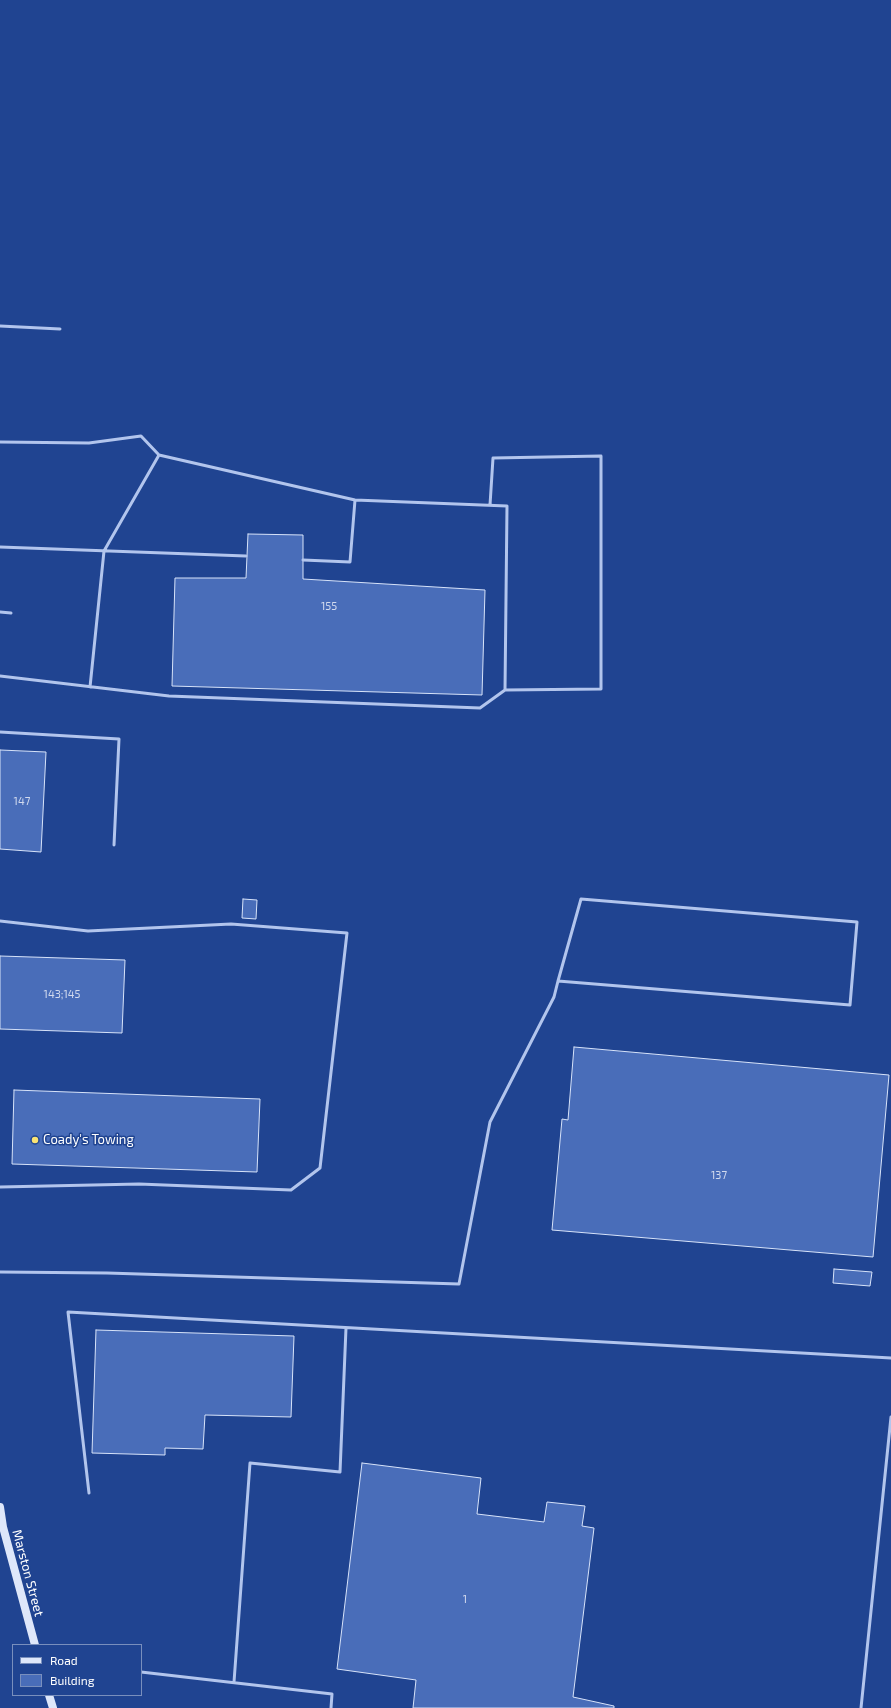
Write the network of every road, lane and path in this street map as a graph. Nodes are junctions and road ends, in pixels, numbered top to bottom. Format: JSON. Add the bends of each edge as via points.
{"nodes":[{"id":1,"x":0,"y":326,"type":"edge"},
{"id":2,"x":60,"y":329,"type":"dead end"},
{"id":3,"x":0,"y":442,"type":"edge"},
{"id":4,"x":159,"y":455,"type":"junction"},
{"id":5,"x":355,"y":500,"type":"junction"},
{"id":6,"x":490,"y":505,"type":"junction"},
{"id":7,"x":0,"y":547,"type":"edge"},
{"id":8,"x":104,"y":551,"type":"junction"},
{"id":9,"x":246,"y":556,"type":"dead end"},
{"id":10,"x":303,"y":560,"type":"dead end"},
{"id":11,"x":0,"y":612,"type":"edge"},
{"id":12,"x":11,"y":613,"type":"dead end"},
{"id":13,"x":0,"y":676,"type":"edge"},
{"id":14,"x":90,"y":687,"type":"junction"},
{"id":15,"x":505,"y":690,"type":"junction"},
{"id":16,"x":0,"y":732,"type":"edge"},
{"id":17,"x":114,"y":845,"type":"dead end"},
{"id":18,"x":0,"y":921,"type":"edge"},
{"id":19,"x":558,"y":981,"type":"junction"},
{"id":20,"x":0,"y":1187,"type":"edge"},
{"id":21,"x":0,"y":1272,"type":"edge"},
{"id":22,"x":346,"y":1328,"type":"junction"},
{"id":23,"x":891,"y":1358,"type":"edge"},
{"id":24,"x":891,"y":1418,"type":"edge"},
{"id":25,"x":89,"y":1493,"type":"dead end"},
{"id":26,"x":0,"y":1507,"type":"edge"},
{"id":27,"x":35,"y":1644,"type":"edge"},
{"id":28,"x":142,"y":1672,"type":"edge"},
{"id":29,"x":234,"y":1682,"type":"junction"},
{"id":30,"x":50,"y":1696,"type":"edge"},
{"id":31,"x":53,"y":1708,"type":"edge"},
{"id":32,"x":331,"y":1708,"type":"edge"},
{"id":33,"x":861,"y":1708,"type":"edge"}],
"edges":[{"from":1,"to":2,"type":"lane"},
{"from":3,"to":4,"type":"lane","via":[[89,443],[141,436]]},
{"from":4,"to":5,"type":"lane"},
{"from":4,"to":8,"type":"lane"},
{"from":5,"to":6,"type":"lane"},
{"from":5,"to":10,"type":"lane","via":[[350,562]]},
{"from":6,"to":15,"type":"lane","via":[[507,506]]},
{"from":6,"to":15,"type":"lane","via":[[493,458],[602,456],[600,689]]},
{"from":7,"to":8,"type":"lane"},
{"from":8,"to":9,"type":"lane"},
{"from":8,"to":14,"type":"lane"},
{"from":11,"to":12,"type":"lane"},
{"from":13,"to":14,"type":"lane"},
{"from":14,"to":15,"type":"lane","via":[[169,696],[480,708]]},
{"from":16,"to":17,"type":"lane","via":[[119,739]]},
{"from":18,"to":20,"type":"lane","via":[[88,931],[231,924],[346,933],[320,1168],[291,1190],[139,1184]]},
{"from":19,"to":19,"type":"lane","via":[[850,1005],[857,922],[581,899]]},
{"from":19,"to":21,"type":"lane","via":[[554,997],[490,1122],[459,1284]]},
{"from":22,"to":23,"type":"lane"},
{"from":22,"to":25,"type":"lane","via":[[68,1312]]},
{"from":22,"to":29,"type":"lane","via":[[340,1472],[250,1463]]},
{"from":24,"to":33,"type":"lane"},
{"from":26,"to":27,"type":"main road","name":"Marston Street","via":[[3,1527]]},
{"from":28,"to":29,"type":"lane"},
{"from":29,"to":32,"type":"lane","via":[[332,1694]]},
{"from":30,"to":31,"type":"main road"}]}
